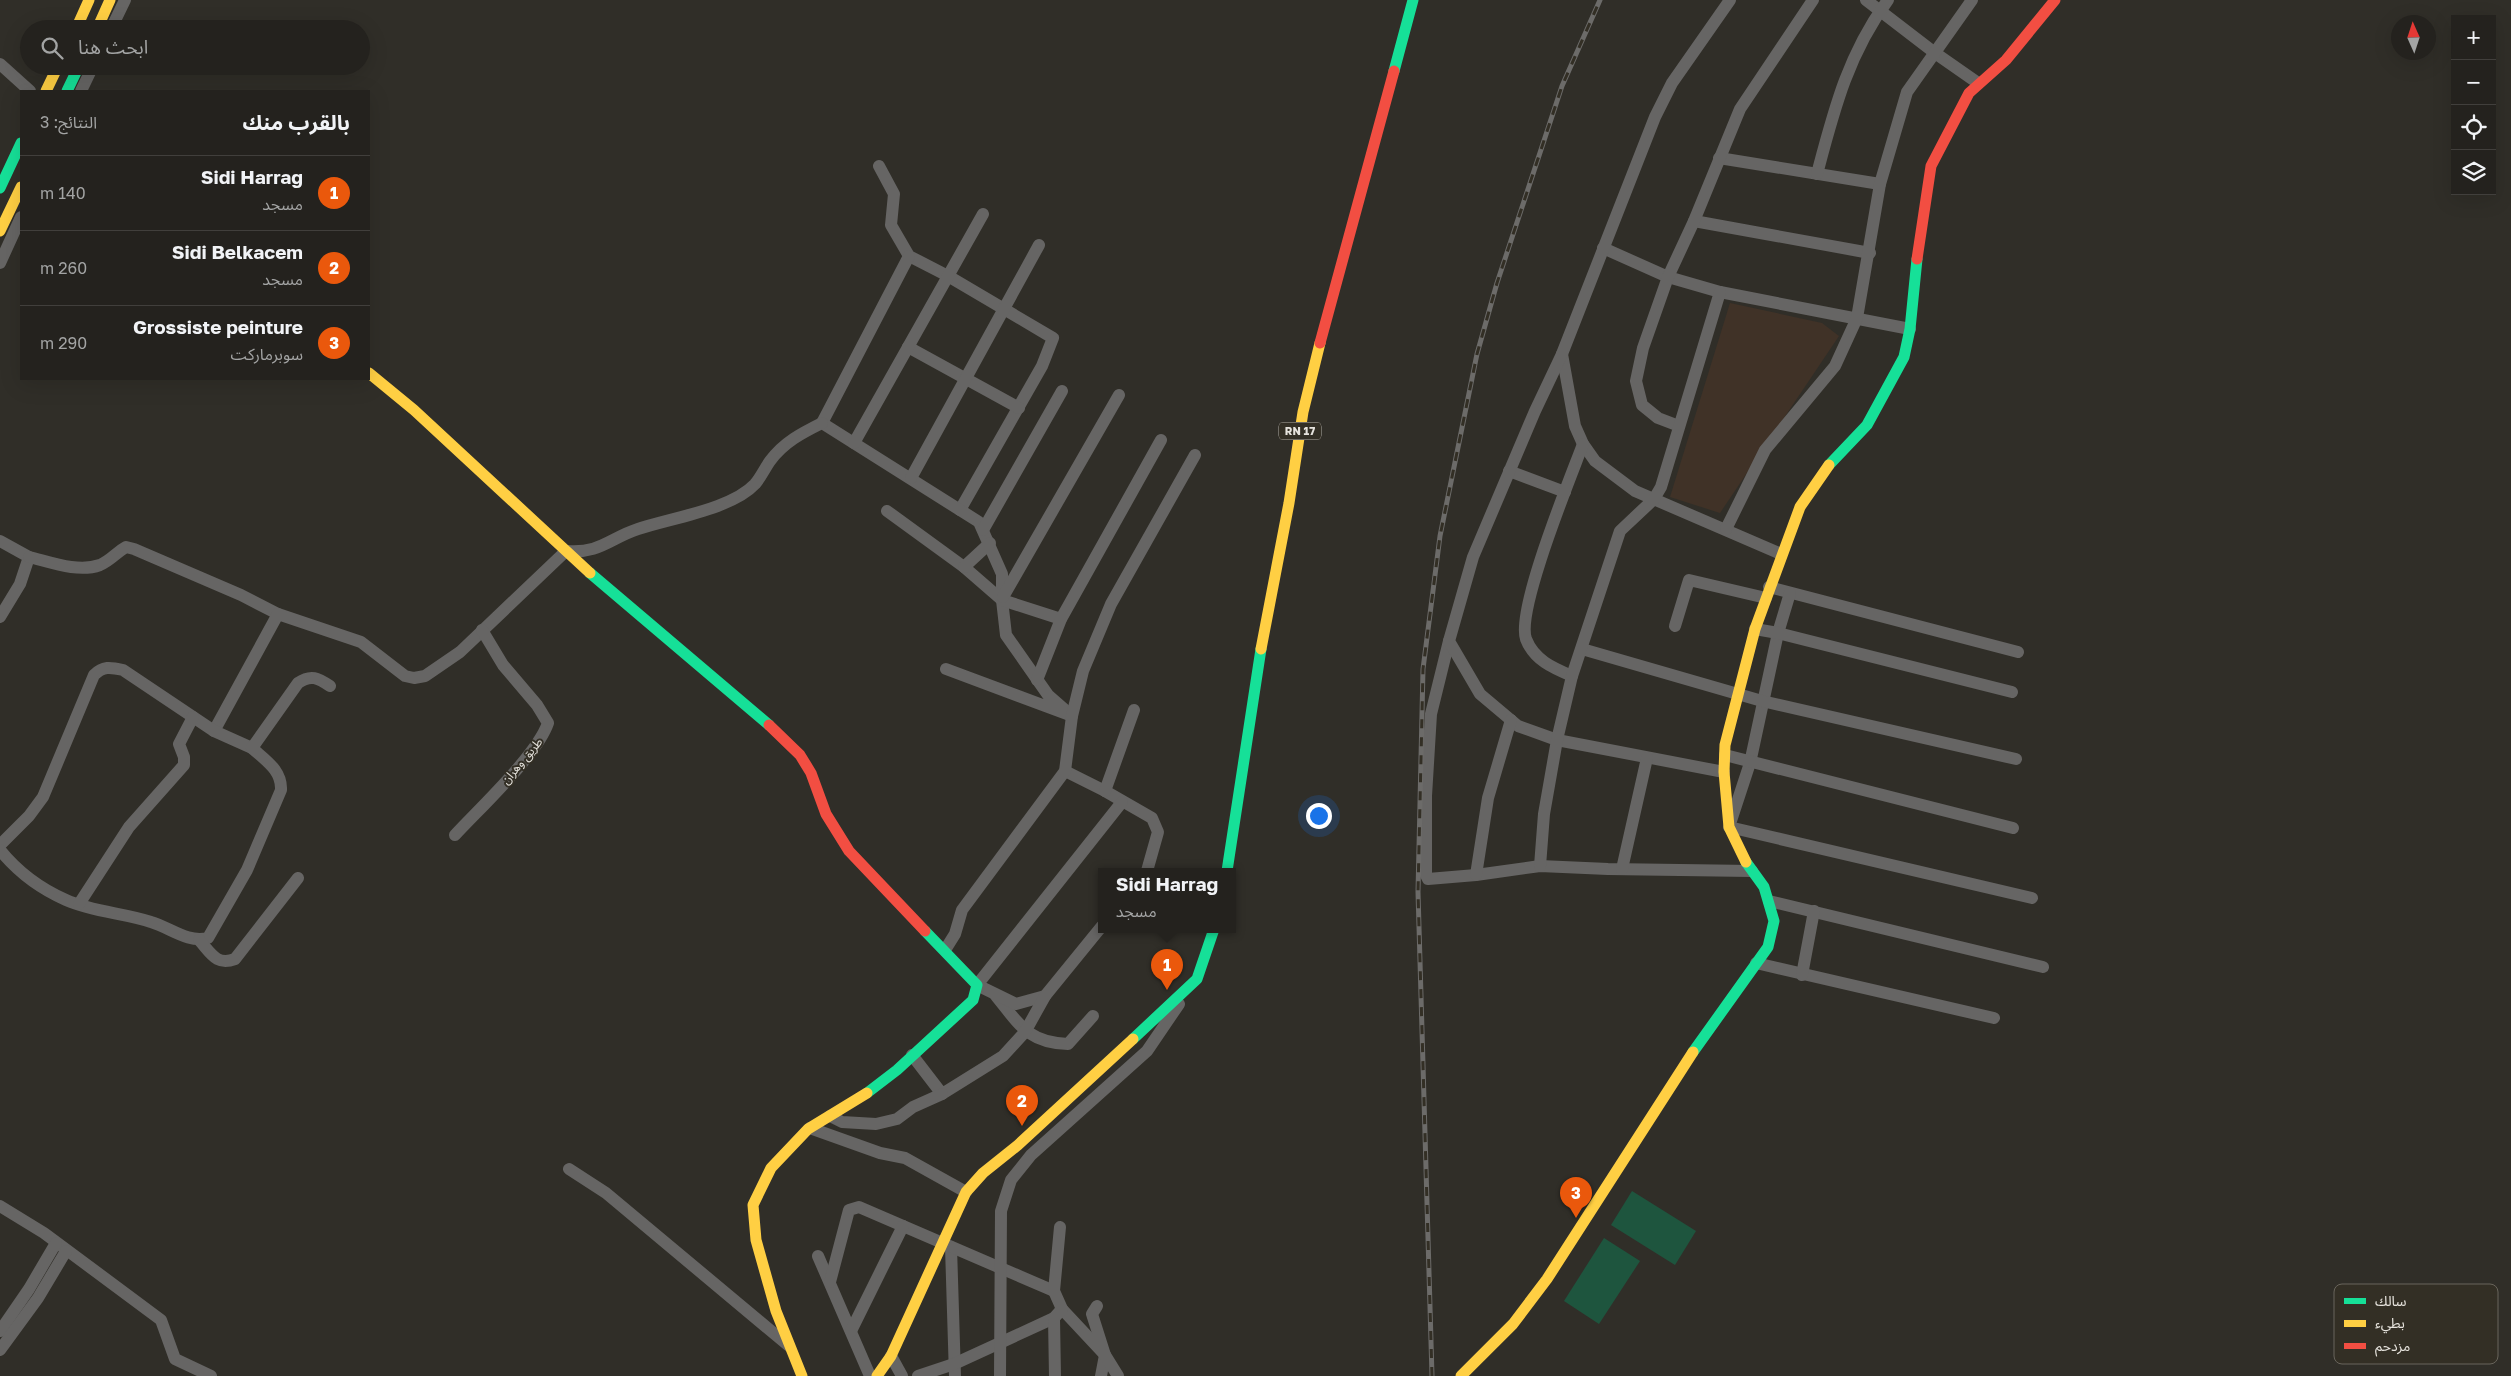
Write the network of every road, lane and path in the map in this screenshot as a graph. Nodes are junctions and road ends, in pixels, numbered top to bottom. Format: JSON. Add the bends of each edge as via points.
{"nodes":[{"id":1,"x":89,"y":0,"type":"edge"},
{"id":2,"x":110,"y":0,"type":"edge"},
{"id":3,"x":125,"y":0,"type":"edge"},
{"id":4,"x":1413,"y":0,"type":"edge"},
{"id":5,"x":1730,"y":0,"type":"edge"},
{"id":6,"x":1812,"y":0,"type":"edge"},
{"id":7,"x":1866,"y":0,"type":"edge"},
{"id":8,"x":1888,"y":0,"type":"edge"},
{"id":9,"x":1972,"y":0,"type":"edge"},
{"id":10,"x":2055,"y":0,"type":"edge"},
{"id":11,"x":1880,"y":11,"type":"junction"},
{"id":12,"x":80,"y":20,"type":"edge"},
{"id":13,"x":101,"y":20,"type":"edge"},
{"id":14,"x":115,"y":20,"type":"edge"},
{"id":15,"x":1935,"y":53,"type":"junction"},
{"id":16,"x":0,"y":64,"type":"edge"},
{"id":17,"x":54,"y":75,"type":"edge"},
{"id":18,"x":75,"y":75,"type":"edge"},
{"id":19,"x":89,"y":75,"type":"edge"},
{"id":20,"x":1978,"y":83,"type":"junction"},
{"id":21,"x":29,"y":90,"type":"edge"},
{"id":22,"x":46,"y":90,"type":"edge"},
{"id":23,"x":67,"y":90,"type":"edge"},
{"id":24,"x":81,"y":90,"type":"edge"},
{"id":25,"x":20,"y":145,"type":"edge"},
{"id":26,"x":1719,"y":158,"type":"junction"},
{"id":27,"x":879,"y":166,"type":"dead end"},
{"id":28,"x":1818,"y":174,"type":"junction"},
{"id":29,"x":1880,"y":184,"type":"junction"},
{"id":30,"x":0,"y":188,"type":"edge"},
{"id":31,"x":20,"y":189,"type":"edge"},
{"id":32,"x":983,"y":214,"type":"dead end"},
{"id":33,"x":20,"y":219,"type":"edge"},
{"id":34,"x":1694,"y":221,"type":"junction"},
{"id":35,"x":0,"y":231,"type":"edge"},
{"id":36,"x":1039,"y":245,"type":"dead end"},
{"id":37,"x":1603,"y":248,"type":"junction"},
{"id":38,"x":1870,"y":253,"type":"junction"},
{"id":39,"x":909,"y":256,"type":"junction"},
{"id":40,"x":0,"y":263,"type":"edge"},
{"id":41,"x":948,"y":276,"type":"junction"},
{"id":42,"x":1668,"y":277,"type":"junction"},
{"id":43,"x":1720,"y":292,"type":"junction"},
{"id":44,"x":1004,"y":308,"type":"junction"},
{"id":45,"x":1857,"y":318,"type":"junction"},
{"id":46,"x":1910,"y":329,"type":"junction"},
{"id":47,"x":908,"y":347,"type":"junction"},
{"id":48,"x":1562,"y":354,"type":"junction"},
{"id":49,"x":370,"y":374,"type":"edge"},
{"id":50,"x":965,"y":379,"type":"junction"},
{"id":51,"x":1062,"y":391,"type":"dead end"},
{"id":52,"x":1120,"y":395,"type":"dead end"},
{"id":53,"x":1019,"y":408,"type":"junction"},
{"id":54,"x":822,"y":423,"type":"junction"},
{"id":55,"x":1679,"y":426,"type":"junction"},
{"id":56,"x":1161,"y":440,"type":"dead end"},
{"id":57,"x":854,"y":443,"type":"junction"},
{"id":58,"x":1583,"y":444,"type":"junction"},
{"id":59,"x":1195,"y":455,"type":"dead end"},
{"id":60,"x":1509,"y":471,"type":"junction"},
{"id":61,"x":911,"y":478,"type":"junction"},
{"id":62,"x":1566,"y":492,"type":"junction"},
{"id":63,"x":1654,"y":499,"type":"junction"},
{"id":64,"x":960,"y":510,"type":"junction"},
{"id":65,"x":887,"y":511,"type":"dead end"},
{"id":66,"x":1726,"y":529,"type":"junction"},
{"id":67,"x":983,"y":530,"type":"junction"},
{"id":68,"x":0,"y":541,"type":"edge"},
{"id":69,"x":990,"y":543,"type":"junction"},
{"id":70,"x":566,"y":551,"type":"junction"},
{"id":71,"x":1781,"y":554,"type":"junction"},
{"id":72,"x":29,"y":557,"type":"junction"},
{"id":73,"x":964,"y":567,"type":"junction"},
{"id":74,"x":1768,"y":593,"type":"junction"},
{"id":75,"x":1790,"y":593,"type":"junction"},
{"id":76,"x":1002,"y":600,"type":"junction"},
{"id":77,"x":278,"y":614,"type":"junction"},
{"id":78,"x":0,"y":617,"type":"edge"},
{"id":79,"x":1061,"y":619,"type":"junction"},
{"id":80,"x":1675,"y":626,"type":"dead end"},
{"id":81,"x":1755,"y":629,"type":"junction"},
{"id":82,"x":482,"y":630,"type":"junction"},
{"id":83,"x":1778,"y":633,"type":"junction"},
{"id":84,"x":1449,"y":641,"type":"junction"},
{"id":85,"x":1582,"y":649,"type":"junction"},
{"id":86,"x":2018,"y":652,"type":"dead end"},
{"id":87,"x":946,"y":669,"type":"dead end"},
{"id":88,"x":1572,"y":676,"type":"junction"},
{"id":89,"x":1037,"y":680,"type":"junction"},
{"id":90,"x":330,"y":686,"type":"dead end"},
{"id":91,"x":2012,"y":692,"type":"dead end"},
{"id":92,"x":1738,"y":694,"type":"junction"},
{"id":93,"x":1762,"y":701,"type":"junction"},
{"id":94,"x":1134,"y":710,"type":"dead end"},
{"id":95,"x":1072,"y":716,"type":"junction"},
{"id":96,"x":193,"y":717,"type":"junction"},
{"id":97,"x":1511,"y":720,"type":"junction"},
{"id":98,"x":214,"y":731,"type":"junction"},
{"id":99,"x":1557,"y":740,"type":"junction"},
{"id":100,"x":252,"y":748,"type":"junction"},
{"id":101,"x":1724,"y":755,"type":"junction"},
{"id":102,"x":1647,"y":758,"type":"junction"},
{"id":103,"x":2016,"y":760,"type":"dead end"},
{"id":104,"x":1750,"y":763,"type":"junction"},
{"id":105,"x":1065,"y":771,"type":"junction"},
{"id":106,"x":1724,"y":772,"type":"junction"},
{"id":107,"x":1105,"y":790,"type":"junction"},
{"id":108,"x":1122,"y":802,"type":"junction"},
{"id":109,"x":1729,"y":827,"type":"junction"},
{"id":110,"x":2013,"y":828,"type":"dead end"},
{"id":111,"x":455,"y":835,"type":"dead end"},
{"id":112,"x":0,"y":845,"type":"edge"},
{"id":113,"x":0,"y":850,"type":"edge"},
{"id":114,"x":1540,"y":866,"type":"junction"},
{"id":115,"x":1148,"y":868,"type":"edge"},
{"id":116,"x":1227,"y":868,"type":"edge"},
{"id":117,"x":1622,"y":869,"type":"junction"},
{"id":118,"x":1752,"y":871,"type":"junction"},
{"id":119,"x":1476,"y":875,"type":"junction"},
{"id":120,"x":298,"y":878,"type":"dead end"},
{"id":121,"x":2032,"y":898,"type":"dead end"},
{"id":122,"x":1769,"y":901,"type":"junction"},
{"id":123,"x":80,"y":904,"type":"junction"},
{"id":124,"x":1814,"y":911,"type":"junction"},
{"id":125,"x":1098,"y":931,"type":"edge"},
{"id":126,"x":1213,"y":933,"type":"edge"},
{"id":127,"x":199,"y":940,"type":"junction"},
{"id":128,"x":945,"y":950,"type":"junction"},
{"id":129,"x":1756,"y":962,"type":"junction"},
{"id":130,"x":2043,"y":967,"type":"dead end"},
{"id":131,"x":1802,"y":975,"type":"junction"},
{"id":132,"x":1197,"y":979,"type":"junction"},
{"id":133,"x":978,"y":984,"type":"junction"},
{"id":134,"x":993,"y":992,"type":"junction"},
{"id":135,"x":1045,"y":996,"type":"junction"},
{"id":136,"x":1093,"y":1016,"type":"dead end"},
{"id":137,"x":1994,"y":1018,"type":"dead end"},
{"id":138,"x":1025,"y":1032,"type":"junction"},
{"id":139,"x":912,"y":1055,"type":"junction"},
{"id":140,"x":942,"y":1094,"type":"junction"},
{"id":141,"x":830,"y":1116,"type":"junction"},
{"id":142,"x":810,"y":1128,"type":"junction"},
{"id":143,"x":569,"y":1169,"type":"dead end"},
{"id":144,"x":966,"y":1192,"type":"junction"},
{"id":145,"x":0,"y":1206,"type":"edge"},
{"id":146,"x":903,"y":1226,"type":"junction"},
{"id":147,"x":1060,"y":1227,"type":"dead end"},
{"id":148,"x":946,"y":1245,"type":"junction"},
{"id":149,"x":61,"y":1247,"type":"junction"},
{"id":150,"x":818,"y":1256,"type":"dead end"},
{"id":151,"x":1000,"y":1266,"type":"junction"},
{"id":152,"x":830,"y":1282,"type":"junction"},
{"id":153,"x":1054,"y":1291,"type":"junction"},
{"id":154,"x":1097,"y":1306,"type":"dead end"},
{"id":155,"x":1058,"y":1314,"type":"junction"},
{"id":156,"x":0,"y":1331,"type":"edge"},
{"id":157,"x":851,"y":1331,"type":"junction"},
{"id":158,"x":1000,"y":1342,"type":"junction"},
{"id":159,"x":789,"y":1346,"type":"junction"},
{"id":160,"x":0,"y":1350,"type":"edge"},
{"id":161,"x":1105,"y":1355,"type":"junction"},
{"id":162,"x":890,"y":1356,"type":"junction"},
{"id":163,"x":955,"y":1370,"type":"edge"},
{"id":164,"x":211,"y":1376,"type":"edge"},
{"id":165,"x":802,"y":1376,"type":"edge"},
{"id":166,"x":870,"y":1376,"type":"edge"},
{"id":167,"x":878,"y":1376,"type":"edge"},
{"id":168,"x":902,"y":1376,"type":"edge"},
{"id":169,"x":918,"y":1376,"type":"edge"},
{"id":170,"x":1000,"y":1376,"type":"edge"},
{"id":171,"x":1055,"y":1376,"type":"edge"},
{"id":172,"x":1101,"y":1376,"type":"edge"},
{"id":173,"x":1118,"y":1376,"type":"edge"},
{"id":174,"x":1461,"y":1376,"type":"edge"}],
"edges":[{"from":1,"to":12,"type":"main road"},
{"from":2,"to":13,"type":"main road"},
{"from":3,"to":14,"type":"street"},
{"from":4,"to":116,"type":"main road","number":"RN 17","via":[[1303,412],[1264,628]]},
{"from":5,"to":37,"type":"street","via":[[1668,92],[1655,117]]},
{"from":6,"to":26,"type":"street","via":[[1740,109]]},
{"from":7,"to":11,"type":"street"},
{"from":8,"to":11,"type":"street"},
{"from":9,"to":15,"type":"street"},
{"from":10,"to":20,"type":"main road","via":[[2006,60]]},
{"from":11,"to":15,"type":"street"},
{"from":11,"to":28,"type":"street","via":[[1836,99]]},
{"from":15,"to":20,"type":"street"},
{"from":15,"to":29,"type":"street","via":[[1907,92]]},
{"from":16,"to":21,"type":"street"},
{"from":17,"to":22,"type":"main road"},
{"from":18,"to":23,"type":"main road"},
{"from":19,"to":24,"type":"street"},
{"from":20,"to":46,"type":"main road","via":[[1968,93],[1931,166]]},
{"from":25,"to":30,"type":"main road"},
{"from":26,"to":28,"type":"street"},
{"from":26,"to":34,"type":"street"},
{"from":27,"to":39,"type":"street","via":[[894,194],[891,225]]},
{"from":28,"to":29,"type":"street"},
{"from":29,"to":38,"type":"street"},
{"from":31,"to":35,"type":"main road"},
{"from":32,"to":41,"type":"street"},
{"from":33,"to":40,"type":"street"},
{"from":34,"to":38,"type":"street"},
{"from":34,"to":42,"type":"street"},
{"from":36,"to":44,"type":"street"},
{"from":37,"to":42,"type":"street"},
{"from":37,"to":48,"type":"street"},
{"from":38,"to":45,"type":"street"},
{"from":39,"to":41,"type":"street"},
{"from":39,"to":54,"type":"street"},
{"from":41,"to":44,"type":"street"},
{"from":41,"to":47,"type":"street"},
{"from":42,"to":43,"type":"street"},
{"from":42,"to":55,"type":"street","via":[[1643,348],[1636,381],[1642,405],[1658,418]]},
{"from":43,"to":45,"type":"street"},
{"from":43,"to":55,"type":"street"},
{"from":44,"to":50,"type":"street"},
{"from":44,"to":53,"type":"street","via":[[1053,338]]},
{"from":45,"to":46,"type":"street"},
{"from":45,"to":66,"type":"street","via":[[1835,366],[1765,450]]},
{"from":46,"to":71,"type":"main road","via":[[1904,357],[1866,425],[1824,470],[1800,506]]},
{"from":47,"to":50,"type":"street"},
{"from":47,"to":57,"type":"street"},
{"from":48,"to":58,"type":"street","via":[[1575,426]]},
{"from":48,"to":60,"type":"street"},
{"from":49,"to":70,"type":"main road","via":[[414,410]]},
{"from":50,"to":53,"type":"street"},
{"from":50,"to":61,"type":"street"},
{"from":51,"to":67,"type":"street"},
{"from":52,"to":76,"type":"street"},
{"from":53,"to":64,"type":"street"},
{"from":54,"to":57,"type":"street"},
{"from":54,"to":70,"type":"street","via":[[793,437],[771,460],[755,484],[733,499],[636,530],[608,545],[581,552]]},
{"from":55,"to":63,"type":"street","via":[[1661,487]]},
{"from":56,"to":79,"type":"street"},
{"from":57,"to":61,"type":"street"},
{"from":58,"to":62,"type":"street"},
{"from":58,"to":63,"type":"street","via":[[1595,461],[1635,490]]},
{"from":59,"to":95,"type":"street","via":[[1111,604],[1083,671]]},
{"from":60,"to":62,"type":"street"},
{"from":60,"to":84,"type":"street","via":[[1473,557]]},
{"from":61,"to":64,"type":"street"},
{"from":62,"to":88,"type":"street","via":[[1528,601],[1525,638],[1536,658]]},
{"from":63,"to":66,"type":"street"},
{"from":63,"to":85,"type":"street","via":[[1620,531]]},
{"from":64,"to":67,"type":"street","via":[[979,522]]},
{"from":65,"to":73,"type":"street"},
{"from":66,"to":71,"type":"street"},
{"from":67,"to":69,"type":"street"},
{"from":68,"to":72,"type":"street"},
{"from":69,"to":73,"type":"street"},
{"from":69,"to":76,"type":"street","via":[[1002,574]]},
{"from":70,"to":82,"type":"street"},
{"from":70,"to":128,"type":"main road","via":[[787,741],[804,761],[826,814],[849,850]]},
{"from":71,"to":74,"type":"main road"},
{"from":72,"to":77,"type":"street","via":[[86,567],[100,565],[126,547]]},
{"from":72,"to":78,"type":"street","via":[[20,584]]},
{"from":73,"to":76,"type":"street"},
{"from":74,"to":75,"type":"street"},
{"from":74,"to":80,"type":"street","via":[[1688,580]]},
{"from":74,"to":81,"type":"main road"},
{"from":75,"to":83,"type":"street"},
{"from":75,"to":86,"type":"street"},
{"from":76,"to":79,"type":"street"},
{"from":76,"to":89,"type":"street","via":[[1006,635]]},
{"from":77,"to":82,"type":"street","via":[[361,642],[405,676],[414,678],[425,676],[460,652]]},
{"from":77,"to":98,"type":"street"},
{"from":79,"to":89,"type":"street"},
{"from":81,"to":83,"type":"street"},
{"from":81,"to":92,"type":"main road"},
{"from":82,"to":111,"type":"street","name":"طريق وهران","via":[[503,665],[548,723],[544,735],[507,780]]},
{"from":83,"to":91,"type":"street"},
{"from":83,"to":93,"type":"street"},
{"from":84,"to":97,"type":"street","via":[[1480,694]]},
{"from":84,"to":119,"type":"street","via":[[1431,714],[1426,875],[1432,880]]},
{"from":85,"to":88,"type":"street"},
{"from":85,"to":92,"type":"street"},
{"from":87,"to":95,"type":"street"},
{"from":88,"to":99,"type":"street"},
{"from":89,"to":95,"type":"street","via":[[1048,695]]},
{"from":90,"to":100,"type":"street","via":[[316,677],[306,677],[298,683]]},
{"from":92,"to":93,"type":"street"},
{"from":92,"to":101,"type":"main road"},
{"from":93,"to":103,"type":"street"},
{"from":93,"to":104,"type":"street"},
{"from":94,"to":107,"type":"street"},
{"from":95,"to":105,"type":"street"},
{"from":96,"to":98,"type":"street"},
{"from":96,"to":112,"type":"street","via":[[122,670],[101,668],[94,675],[43,797]]},
{"from":96,"to":123,"type":"street","via":[[179,744],[184,764],[129,827]]},
{"from":97,"to":99,"type":"street","via":[[1518,726]]},
{"from":97,"to":119,"type":"street","via":[[1488,798]]},
{"from":98,"to":100,"type":"street"},
{"from":99,"to":102,"type":"street"},
{"from":99,"to":114,"type":"street","via":[[1541,838]]},
{"from":100,"to":127,"type":"street","via":[[277,771],[280,790],[247,870],[208,938]]},
{"from":101,"to":104,"type":"street"},
{"from":101,"to":106,"type":"main road"},
{"from":102,"to":106,"type":"street"},
{"from":102,"to":117,"type":"street"},
{"from":104,"to":109,"type":"street"},
{"from":104,"to":110,"type":"street"},
{"from":105,"to":107,"type":"street"},
{"from":105,"to":128,"type":"street","via":[[962,910],[955,934]]},
{"from":106,"to":109,"type":"main road"},
{"from":107,"to":108,"type":"street"},
{"from":108,"to":115,"type":"street","via":[[1152,818],[1158,832]]},
{"from":108,"to":133,"type":"street"},
{"from":109,"to":118,"type":"main road"},
{"from":109,"to":121,"type":"street"},
{"from":113,"to":123,"type":"street","via":[[10,863],[32,880]]},
{"from":114,"to":117,"type":"street"},
{"from":114,"to":119,"type":"street"},
{"from":117,"to":118,"type":"street"},
{"from":118,"to":122,"type":"main road","via":[[1764,887]]},
{"from":120,"to":127,"type":"street","via":[[235,960],[218,961]]},
{"from":122,"to":124,"type":"street"},
{"from":122,"to":129,"type":"main road","via":[[1774,920],[1768,947]]},
{"from":123,"to":127,"type":"street","via":[[142,919]]},
{"from":124,"to":130,"type":"street"},
{"from":124,"to":131,"type":"street"},
{"from":125,"to":135,"type":"street"},
{"from":126,"to":132,"type":"main road"},
{"from":128,"to":133,"type":"main road"},
{"from":129,"to":131,"type":"street"},
{"from":129,"to":174,"type":"main road","via":[[1711,1025],[1547,1280],[1513,1324]]},
{"from":131,"to":137,"type":"street"},
{"from":132,"to":144,"type":"main road"},
{"from":132,"to":151,"type":"street","via":[[1147,1051],[1016,1171],[1000,1211]]},
{"from":133,"to":134,"type":"street"},
{"from":133,"to":139,"type":"main road","via":[[973,1000]]},
{"from":134,"to":135,"type":"street","via":[[1016,1004]]},
{"from":134,"to":138,"type":"street"},
{"from":135,"to":138,"type":"street"},
{"from":136,"to":138,"type":"street","via":[[1068,1044],[1049,1044]]},
{"from":138,"to":140,"type":"street","via":[[1003,1056]]},
{"from":139,"to":140,"type":"street"},
{"from":139,"to":141,"type":"main road","via":[[855,1102]]},
{"from":140,"to":141,"type":"street","via":[[896,1119],[876,1124],[842,1122]]},
{"from":141,"to":142,"type":"main road"},
{"from":142,"to":144,"type":"street","via":[[880,1153],[905,1158]]},
{"from":142,"to":159,"type":"main road","via":[[771,1168],[753,1205],[756,1240]]},
{"from":143,"to":159,"type":"street","via":[[606,1193]]},
{"from":144,"to":148,"type":"main road"},
{"from":145,"to":149,"type":"street"},
{"from":146,"to":148,"type":"street"},
{"from":146,"to":152,"type":"street","via":[[859,1207],[849,1210]]},
{"from":146,"to":157,"type":"street"},
{"from":147,"to":153,"type":"street"},
{"from":148,"to":151,"type":"street"},
{"from":148,"to":162,"type":"main road"},
{"from":148,"to":163,"type":"street"},
{"from":149,"to":156,"type":"street"},
{"from":149,"to":160,"type":"street","via":[[38,1298]]},
{"from":149,"to":164,"type":"street","via":[[160,1320],[175,1359]]},
{"from":150,"to":152,"type":"street"},
{"from":151,"to":153,"type":"street"},
{"from":151,"to":158,"type":"street"},
{"from":152,"to":157,"type":"street"},
{"from":153,"to":155,"type":"street"},
{"from":154,"to":161,"type":"street","via":[[1092,1314]]},
{"from":155,"to":158,"type":"street"},
{"from":155,"to":161,"type":"street"},
{"from":155,"to":171,"type":"street"},
{"from":157,"to":166,"type":"street"},
{"from":158,"to":163,"type":"street"},
{"from":158,"to":170,"type":"street"},
{"from":159,"to":165,"type":"main road"},
{"from":161,"to":172,"type":"street"},
{"from":161,"to":173,"type":"street"},
{"from":162,"to":167,"type":"main road"},
{"from":162,"to":168,"type":"street"},
{"from":163,"to":169,"type":"street"}]}
